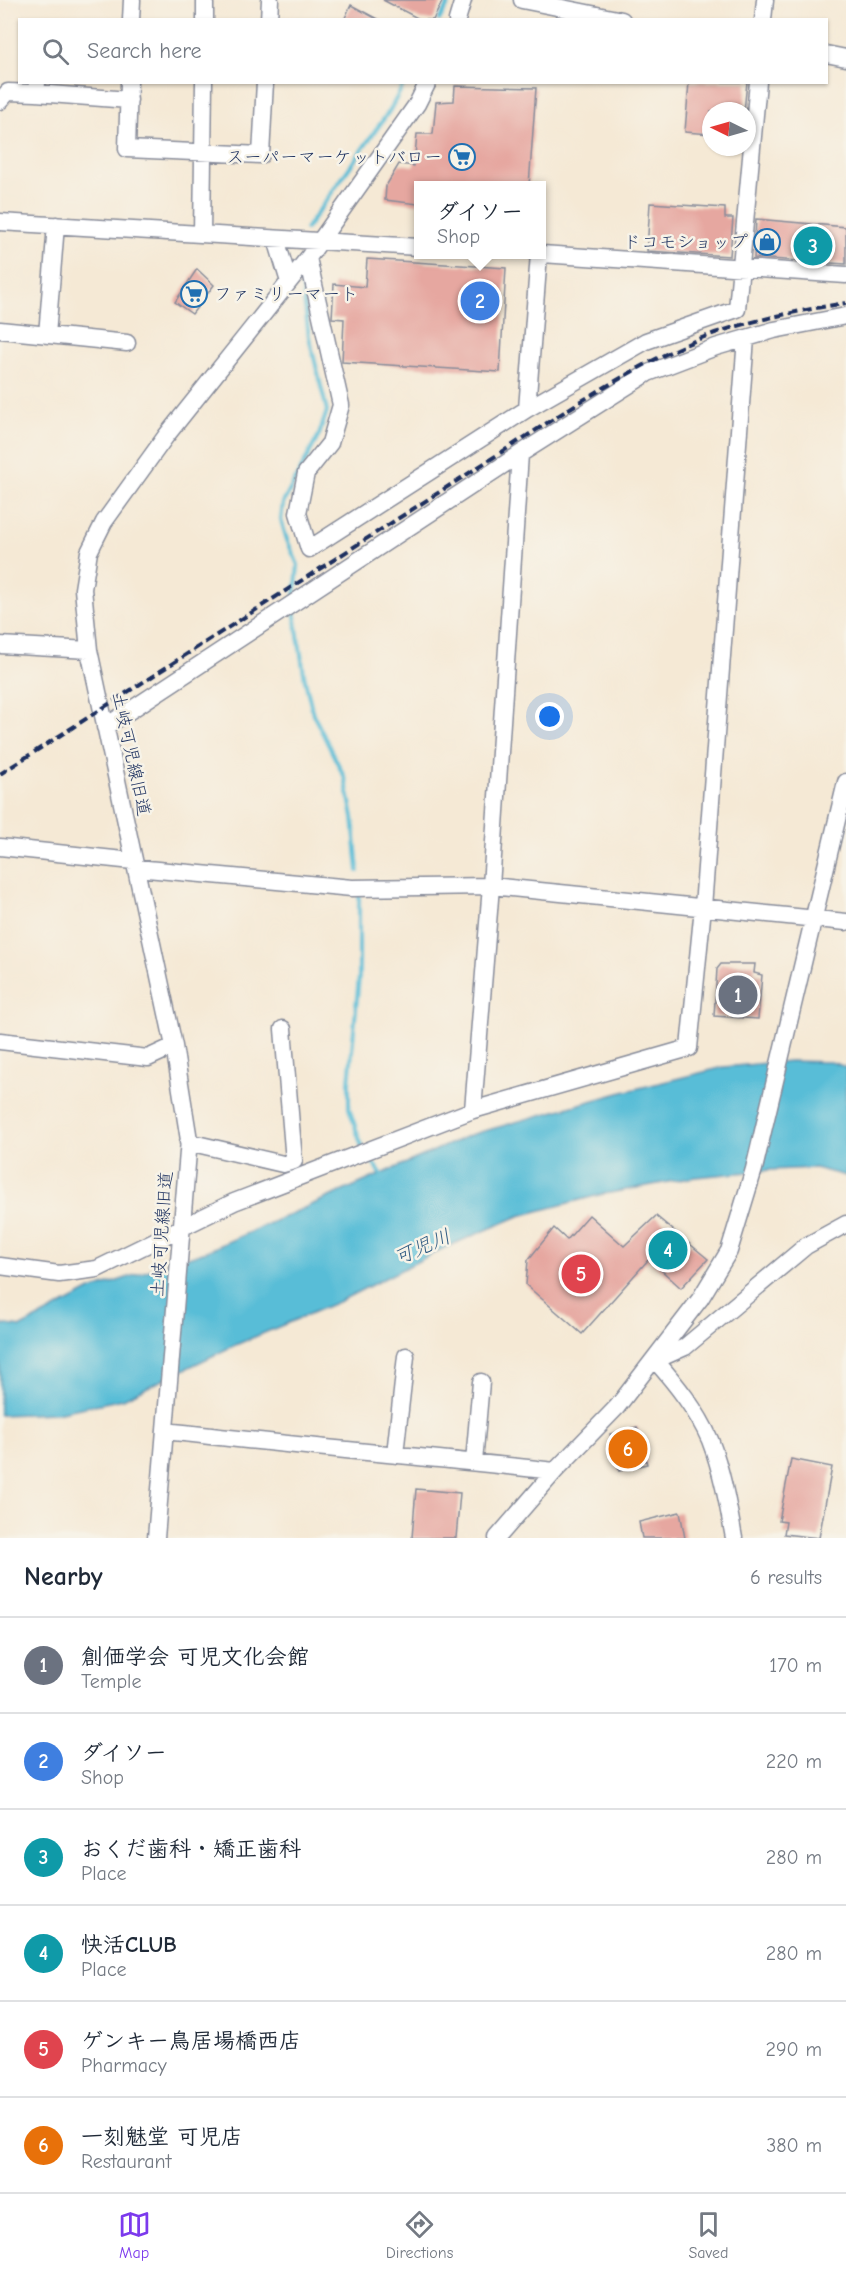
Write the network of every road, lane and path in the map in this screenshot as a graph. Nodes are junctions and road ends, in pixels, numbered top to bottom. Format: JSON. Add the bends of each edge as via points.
{"nodes":[{"id":1,"x":132,"y":0,"type":"edge"},
{"id":2,"x":205,"y":0,"type":"edge"},
{"id":3,"x":270,"y":0,"type":"edge"},
{"id":4,"x":463,"y":0,"type":"edge"},
{"id":5,"x":522,"y":0,"type":"edge"},
{"id":6,"x":765,"y":0,"type":"edge"},
{"id":7,"x":131,"y":18,"type":"edge"},
{"id":8,"x":205,"y":18,"type":"edge"},
{"id":9,"x":269,"y":18,"type":"edge"},
{"id":10,"x":458,"y":18,"type":"edge"},
{"id":11,"x":612,"y":18,"type":"edge"},
{"id":12,"x":763,"y":18,"type":"edge"},
{"id":13,"x":828,"y":54,"type":"edge"},
{"id":14,"x":846,"y":58,"type":"edge"},
{"id":15,"x":129,"y":84,"type":"edge"},
{"id":16,"x":204,"y":84,"type":"edge"},
{"id":17,"x":265,"y":84,"type":"edge"},
{"id":18,"x":427,"y":84,"type":"edge"},
{"id":19,"x":758,"y":84,"type":"edge"},
{"id":20,"x":37,"y":88,"type":"edge"},
{"id":21,"x":129,"y":100,"type":"junction"},
{"id":22,"x":0,"y":101,"type":"edge"},
{"id":23,"x":203,"y":152,"type":"junction"},
{"id":24,"x":0,"y":222,"type":"edge"},
{"id":25,"x":56,"y":225,"type":"junction"},
{"id":26,"x":202,"y":234,"type":"junction"},
{"id":27,"x":276,"y":239,"type":"junction"},
{"id":28,"x":319,"y":241,"type":"junction"},
{"id":29,"x":414,"y":247,"type":"edge"},
{"id":30,"x":546,"y":254,"type":"edge"},
{"id":31,"x":308,"y":258,"type":"junction"},
{"id":32,"x":540,"y":259,"type":"edge"},
{"id":33,"x":740,"y":269,"type":"junction"},
{"id":34,"x":846,"y":275,"type":"edge"},
{"id":35,"x":291,"y":279,"type":"junction"},
{"id":36,"x":846,"y":316,"type":"edge"},
{"id":37,"x":0,"y":330,"type":"edge"},
{"id":38,"x":47,"y":335,"type":"junction"},
{"id":39,"x":746,"y":338,"type":"junction"},
{"id":40,"x":127,"y":343,"type":"dead end"},
{"id":41,"x":526,"y":409,"type":"junction"},
{"id":42,"x":520,"y":454,"type":"junction"},
{"id":43,"x":0,"y":645,"type":"edge"},
{"id":44,"x":89,"y":650,"type":"junction"},
{"id":45,"x":105,"y":727,"type":"junction"},
{"id":46,"x":846,"y":782,"type":"edge"},
{"id":47,"x":0,"y":847,"type":"edge"},
{"id":48,"x":134,"y":864,"type":"junction"},
{"id":49,"x":491,"y":886,"type":"junction"},
{"id":50,"x":703,"y":907,"type":"junction"},
{"id":51,"x":813,"y":920,"type":"junction"},
{"id":52,"x":846,"y":922,"type":"edge"},
{"id":53,"x":283,"y":1029,"type":"dead end"},
{"id":54,"x":0,"y":1041,"type":"edge"},
{"id":55,"x":174,"y":1046,"type":"junction"},
{"id":56,"x":473,"y":1110,"type":"junction"},
{"id":57,"x":189,"y":1142,"type":"junction"},
{"id":58,"x":846,"y":1224,"type":"edge"},
{"id":59,"x":182,"y":1226,"type":"junction"},
{"id":60,"x":0,"y":1266,"type":"edge"},
{"id":61,"x":406,"y":1356,"type":"dead end"},
{"id":62,"x":655,"y":1360,"type":"junction"},
{"id":63,"x":481,"y":1382,"type":"dead end"},
{"id":64,"x":166,"y":1424,"type":"junction"},
{"id":65,"x":395,"y":1454,"type":"junction"},
{"id":66,"x":474,"y":1462,"type":"junction"},
{"id":67,"x":555,"y":1471,"type":"junction"},
{"id":68,"x":156,"y":1538,"type":"edge"},
{"id":69,"x":497,"y":1538,"type":"edge"},
{"id":70,"x":734,"y":1538,"type":"edge"}],
"edges":[{"from":1,"to":7,"type":"street"},
{"from":2,"to":8,"type":"street"},
{"from":3,"to":9,"type":"street"},
{"from":4,"to":10,"type":"street"},
{"from":5,"to":11,"type":"street"},
{"from":6,"to":12,"type":"street"},
{"from":13,"to":14,"type":"street"},
{"from":15,"to":21,"type":"street"},
{"from":16,"to":23,"type":"street"},
{"from":17,"to":23,"type":"street","via":[[261,155]]},
{"from":18,"to":28,"type":"street","name":"土岐可児線旧道","via":[[417,104]]},
{"from":19,"to":33,"type":"street"},
{"from":20,"to":21,"type":"street"},
{"from":20,"to":22,"type":"street","via":[[8,92]]},
{"from":21,"to":23,"type":"street","via":[[127,149]]},
{"from":23,"to":26,"type":"street"},
{"from":24,"to":25,"type":"street"},
{"from":25,"to":26,"type":"street"},
{"from":25,"to":38,"type":"street"},
{"from":26,"to":27,"type":"street"},
{"from":27,"to":28,"type":"street"},
{"from":27,"to":35,"type":"street"},
{"from":28,"to":29,"type":"street"},
{"from":28,"to":31,"type":"street","name":"土岐可児線旧道"},
{"from":30,"to":33,"type":"street"},
{"from":31,"to":35,"type":"street","name":"土岐可児線旧道"},
{"from":31,"to":41,"type":"street","via":[[341,405],[330,443],[306,473],[298,513],[309,549]]},
{"from":32,"to":41,"type":"street"},
{"from":33,"to":34,"type":"street"},
{"from":33,"to":41,"type":"street","via":[[737,309],[646,341]]},
{"from":35,"to":44,"type":"street","name":"土岐可児線旧道","via":[[166,436],[104,522],[89,552],[84,589]]},
{"from":36,"to":39,"type":"street"},
{"from":37,"to":38,"type":"street"},
{"from":38,"to":40,"type":"street"},
{"from":39,"to":42,"type":"street","via":[[648,373]]},
{"from":39,"to":50,"type":"street"},
{"from":42,"to":45,"type":"street"},
{"from":42,"to":49,"type":"street"},
{"from":43,"to":44,"type":"street"},
{"from":44,"to":45,"type":"street","name":"土岐可児線旧道"},
{"from":45,"to":48,"type":"street","name":"土岐可児線旧道"},
{"from":46,"to":51,"type":"street"},
{"from":47,"to":48,"type":"street"},
{"from":48,"to":49,"type":"street","via":[[352,888]]},
{"from":48,"to":55,"type":"street","name":"土岐可児線旧道"},
{"from":49,"to":50,"type":"street"},
{"from":49,"to":56,"type":"street"},
{"from":50,"to":51,"type":"street"},
{"from":50,"to":56,"type":"street","via":[[689,1048]]},
{"from":51,"to":52,"type":"street"},
{"from":51,"to":62,"type":"street","via":[[754,1169],[729,1251]]},
{"from":53,"to":57,"type":"street","via":[[294,1161],[283,1164]]},
{"from":54,"to":55,"type":"street","via":[[148,1058]]},
{"from":55,"to":57,"type":"street","name":"土岐可児線旧道"},
{"from":56,"to":59,"type":"street","via":[[234,1202]]},
{"from":57,"to":59,"type":"street","name":"土岐可児線旧道"},
{"from":58,"to":62,"type":"street","via":[[806,1246],[685,1347]]},
{"from":59,"to":60,"type":"street","via":[[97,1269],[59,1274]]},
{"from":59,"to":64,"type":"street","name":"土岐可児線旧道"},
{"from":61,"to":65,"type":"street"},
{"from":62,"to":67,"type":"street","via":[[617,1407]]},
{"from":62,"to":70,"type":"street","via":[[693,1407],[709,1439],[722,1477]]},
{"from":63,"to":66,"type":"street"},
{"from":64,"to":65,"type":"street","via":[[321,1449]]},
{"from":64,"to":68,"type":"street","name":"土岐可児線旧道"},
{"from":65,"to":66,"type":"street"},
{"from":66,"to":67,"type":"street"},
{"from":67,"to":69,"type":"street"}]}
